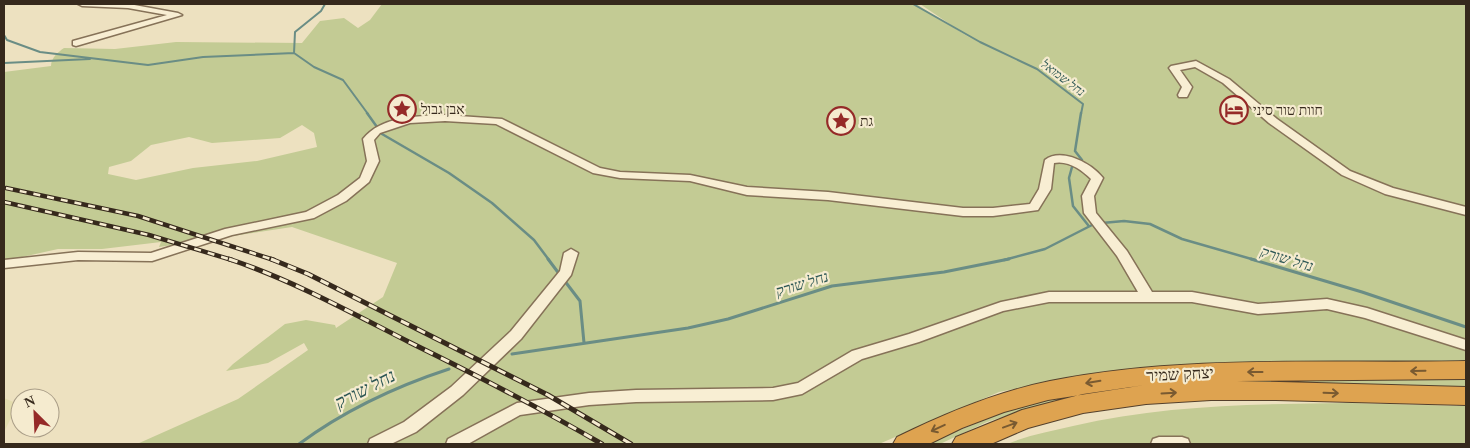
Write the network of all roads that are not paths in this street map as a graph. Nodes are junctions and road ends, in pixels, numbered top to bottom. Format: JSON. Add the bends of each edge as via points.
{"nodes":[{"id":1,"x":82,"y":4,"type":"edge"},
{"id":2,"x":76,"y":43,"type":"dead end"},
{"id":3,"x":1183,"y":95,"type":"dead end"},
{"id":4,"x":1466,"y":211,"type":"edge"},
{"id":5,"x":571,"y":254,"type":"dead end"},
{"id":6,"x":4,"y":264,"type":"edge"},
{"id":7,"x":1148,"y":297,"type":"junction"},
{"id":8,"x":1466,"y":345,"type":"edge"},
{"id":9,"x":1466,"y":370,"type":"edge"},
{"id":10,"x":1466,"y":396,"type":"edge"},
{"id":11,"x":376,"y":444,"type":"edge"},
{"id":12,"x":454,"y":444,"type":"edge"},
{"id":13,"x":906,"y":444,"type":"edge"},
{"id":14,"x":965,"y":444,"type":"edge"},
{"id":15,"x":1159,"y":444,"type":"edge"},
{"id":16,"x":1182,"y":444,"type":"edge"}],
"edges":[{"from":1,"to":2,"type":"street","via":[[128,6],[178,15]]},
{"from":3,"to":4,"type":"street","via":[[1187,87],[1174,68],[1201,66],[1346,173],[1389,191]]},
{"from":5,"to":11,"type":"street","via":[[566,272],[516,335],[457,391],[410,427]]},
{"from":6,"to":7,"type":"street","via":[[78,256],[152,257],[229,232],[310,215],[342,198],[365,180],[373,161],[368,139],[376,131],[409,120],[445,118],[498,121],[597,171],[690,178],[747,191],[828,196],[962,212],[1034,207],[1045,190],[1049,162],[1053,159],[1068,161],[1083,166],[1097,178],[1088,196],[1090,213],[1122,254]]},
{"from":7,"to":8,"type":"street","via":[[1192,298],[1258,310],[1326,304],[1367,313]]},
{"from":7,"to":12,"type":"street","via":[[1064,296],[1001,307],[857,354],[802,388],[772,394],[636,396],[517,409]]},
{"from":9,"to":13,"type":"highway","name":"יצחק שמיר","one_way":true,"via":[[1227,372],[1124,377],[1013,398]]},
{"from":14,"to":10,"type":"highway","name":"יצחק שמיר","one_way":true,"via":[[1041,414],[1138,396],[1238,391]]},
{"from":15,"to":16,"type":"street"}]}
